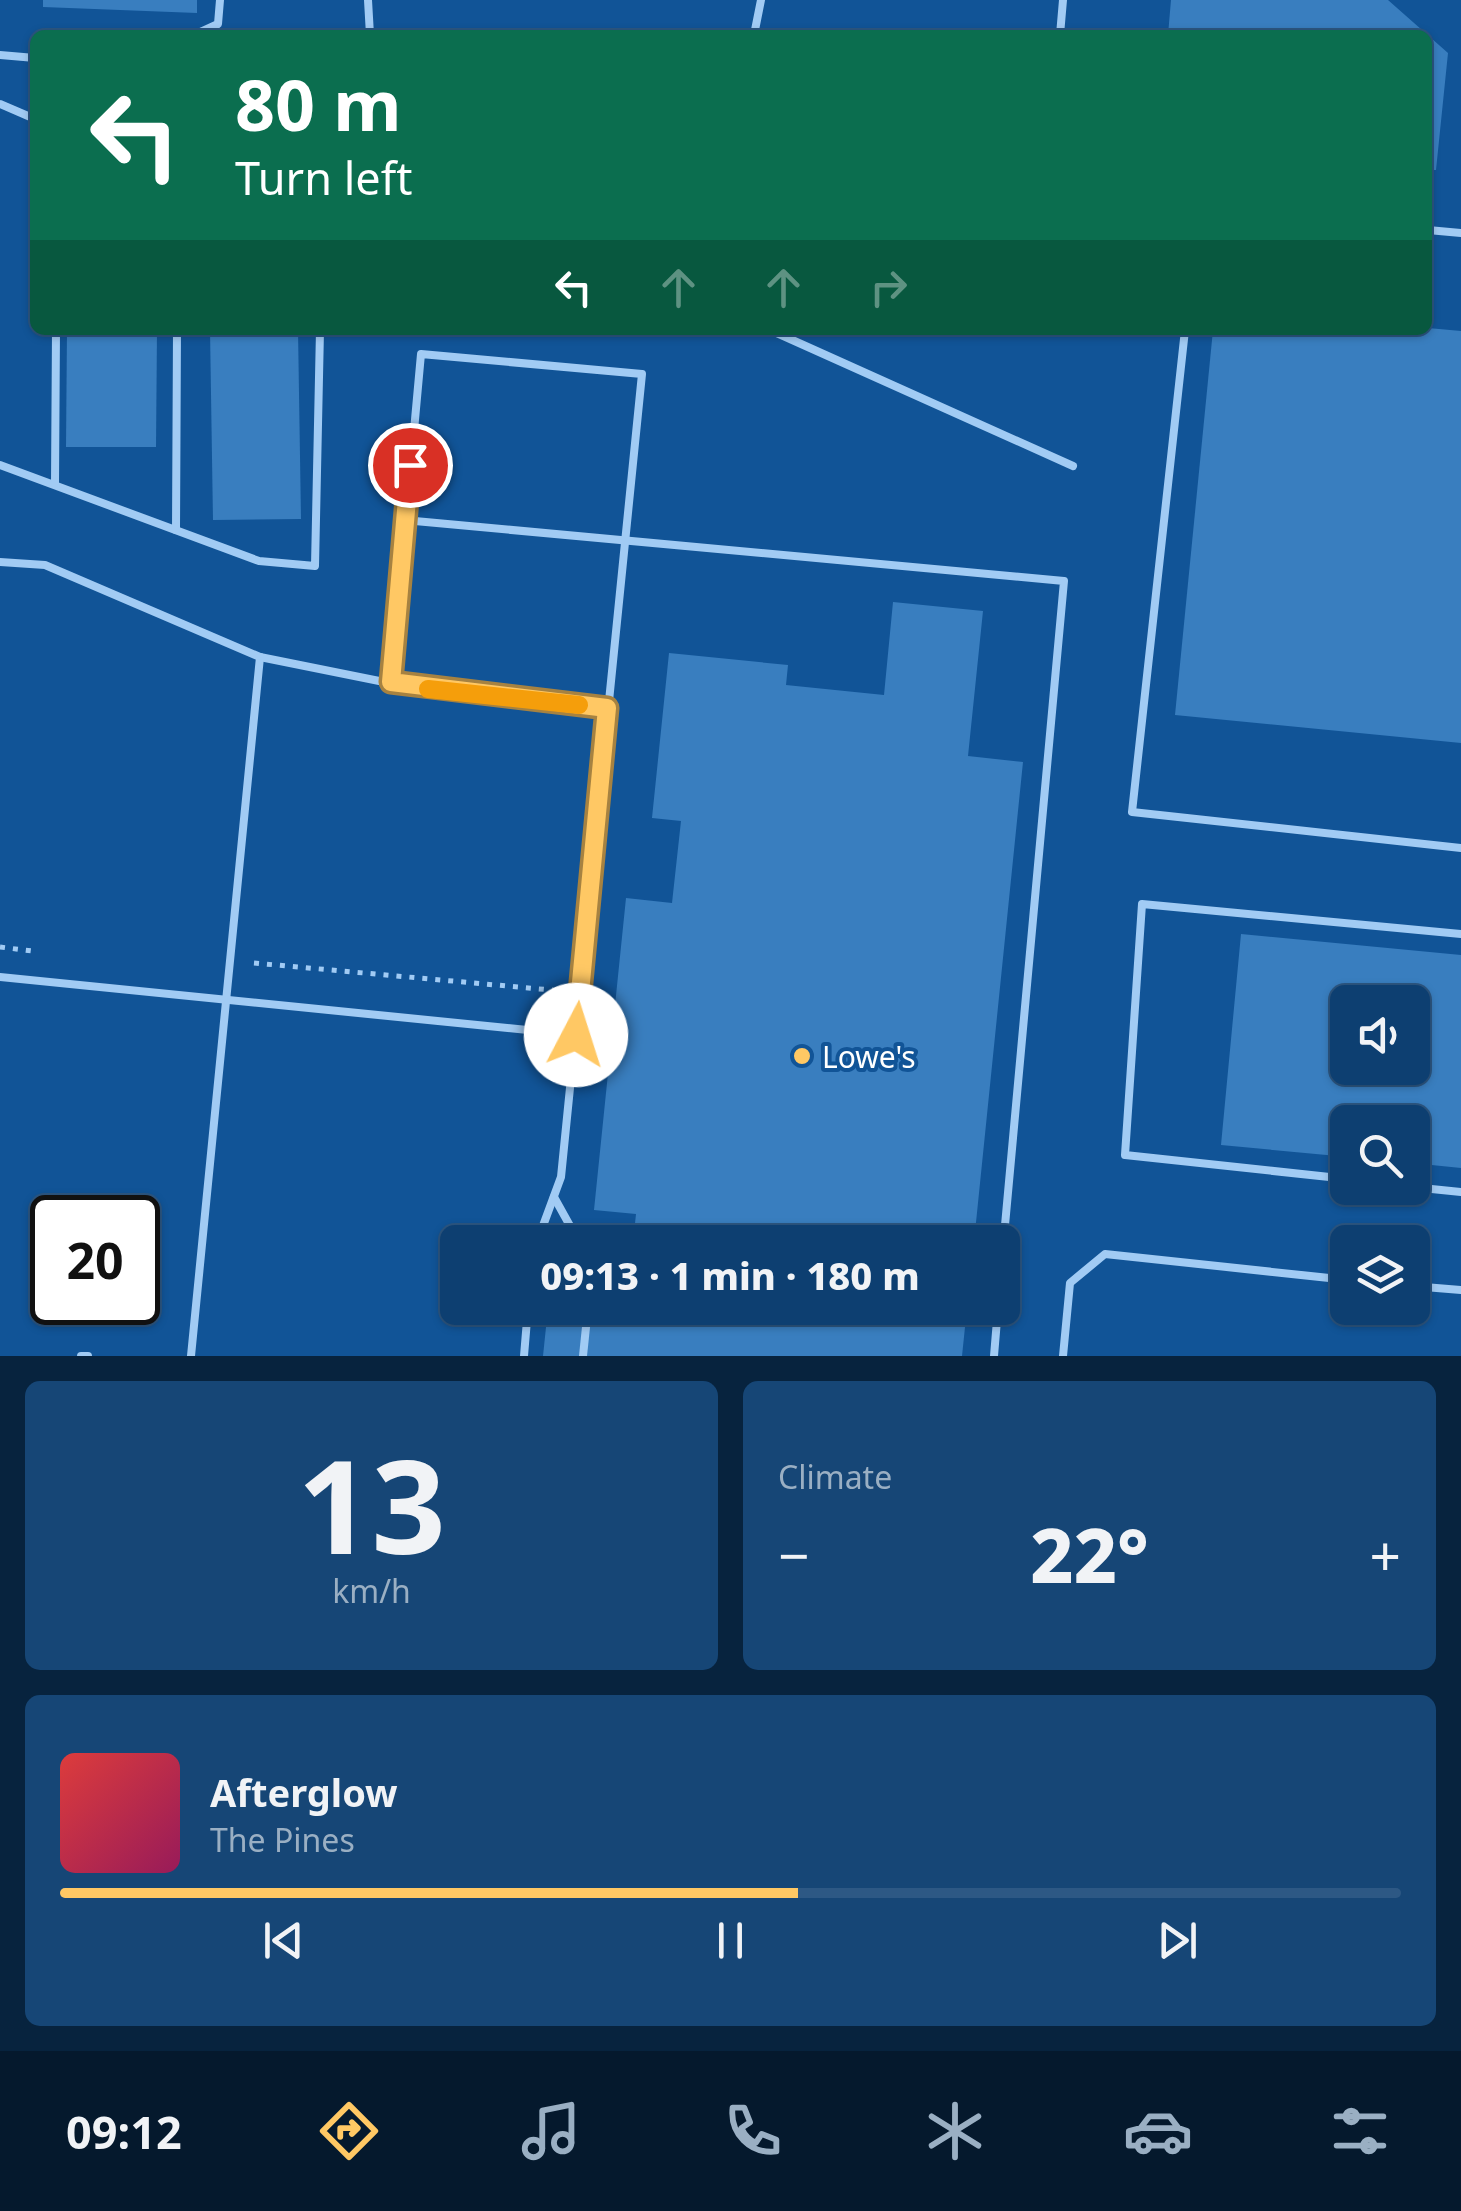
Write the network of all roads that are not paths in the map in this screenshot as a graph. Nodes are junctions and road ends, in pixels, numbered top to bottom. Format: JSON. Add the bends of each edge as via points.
{"nodes":[{"id":1,"x":220,"y":0,"type":"edge"},
{"id":2,"x":368,"y":0,"type":"edge"},
{"id":3,"x":760,"y":0,"type":"edge"},
{"id":4,"x":1063,"y":0,"type":"edge"},
{"id":5,"x":205,"y":30,"type":"edge"},
{"id":6,"x":370,"y":30,"type":"edge"},
{"id":7,"x":755,"y":30,"type":"edge"},
{"id":8,"x":1060,"y":30,"type":"edge"},
{"id":9,"x":0,"y":55,"type":"edge"},
{"id":10,"x":30,"y":58,"type":"edge"},
{"id":11,"x":0,"y":104,"type":"edge"},
{"id":12,"x":30,"y":117,"type":"edge"},
{"id":13,"x":1432,"y":230,"type":"edge"},
{"id":14,"x":1461,"y":233,"type":"edge"},
{"id":15,"x":56,"y":335,"type":"edge"},
{"id":16,"x":177,"y":335,"type":"edge"},
{"id":17,"x":320,"y":335,"type":"edge"},
{"id":18,"x":781,"y":335,"type":"edge"},
{"id":19,"x":1184,"y":335,"type":"edge"},
{"id":20,"x":0,"y":465,"type":"edge"},
{"id":21,"x":1074,"y":466,"type":"dead end"},
{"id":22,"x":55,"y":483,"type":"junction"},
{"id":23,"x":404,"y":520,"type":"junction"},
{"id":24,"x":176,"y":530,"type":"junction"},
{"id":25,"x":626,"y":538,"type":"junction"},
{"id":26,"x":0,"y":562,"type":"edge"},
{"id":27,"x":260,"y":657,"type":"junction"},
{"id":28,"x":391,"y":682,"type":"junction"},
{"id":29,"x":607,"y":708,"type":"junction"},
{"id":30,"x":1461,"y":848,"type":"edge"},
{"id":31,"x":1461,"y":934,"type":"edge"},
{"id":32,"x":0,"y":976,"type":"edge"},
{"id":33,"x":224,"y":1000,"type":"junction"},
{"id":34,"x":576,"y":1035,"type":"junction"},
{"id":35,"x":1330,"y":1178,"type":"edge"},
{"id":36,"x":1430,"y":1189,"type":"edge"},
{"id":37,"x":1461,"y":1192,"type":"edge"},
{"id":38,"x":554,"y":1198,"type":"junction"},
{"id":39,"x":544,"y":1225,"type":"edge"},
{"id":40,"x":569,"y":1225,"type":"edge"},
{"id":41,"x":1005,"y":1225,"type":"edge"},
{"id":42,"x":1330,"y":1278,"type":"edge"},
{"id":43,"x":1430,"y":1287,"type":"edge"},
{"id":44,"x":1461,"y":1290,"type":"edge"},
{"id":45,"x":527,"y":1325,"type":"edge"},
{"id":46,"x":586,"y":1325,"type":"edge"},
{"id":47,"x":997,"y":1325,"type":"edge"},
{"id":48,"x":191,"y":1356,"type":"edge"},
{"id":49,"x":524,"y":1356,"type":"edge"},
{"id":50,"x":583,"y":1356,"type":"edge"},
{"id":51,"x":994,"y":1356,"type":"edge"},
{"id":52,"x":1063,"y":1356,"type":"edge"}],
"edges":[{"from":1,"to":5,"type":"lane","via":[[218,24]]},
{"from":2,"to":6,"type":"lane"},
{"from":3,"to":7,"type":"lane"},
{"from":4,"to":8,"type":"lane"},
{"from":9,"to":10,"type":"lane"},
{"from":11,"to":12,"type":"lane"},
{"from":13,"to":14,"type":"lane"},
{"from":15,"to":22,"type":"lane"},
{"from":16,"to":24,"type":"lane"},
{"from":17,"to":24,"type":"lane","via":[[315,566],[259,561]]},
{"from":18,"to":21,"type":"lane"},
{"from":19,"to":30,"type":"lane","via":[[1132,812]]},
{"from":20,"to":22,"type":"lane"},
{"from":22,"to":24,"type":"lane"},
{"from":23,"to":25,"type":"lane"},
{"from":23,"to":25,"type":"lane","via":[[421,354],[642,374]]},
{"from":23,"to":28,"type":"lane"},
{"from":25,"to":29,"type":"lane"},
{"from":25,"to":41,"type":"lane","via":[[1064,581]]},
{"from":26,"to":27,"type":"lane","via":[[45,565]]},
{"from":27,"to":28,"type":"lane"},
{"from":27,"to":33,"type":"lane"},
{"from":28,"to":29,"type":"lane"},
{"from":29,"to":34,"type":"lane"},
{"from":31,"to":35,"type":"lane","via":[[1142,904],[1125,1155]]},
{"from":32,"to":33,"type":"lane"},
{"from":33,"to":34,"type":"lane"},
{"from":33,"to":48,"type":"lane"},
{"from":34,"to":38,"type":"lane"},
{"from":36,"to":37,"type":"lane"},
{"from":38,"to":39,"type":"lane"},
{"from":38,"to":40,"type":"lane"},
{"from":42,"to":52,"type":"lane","via":[[1104,1254],[1070,1283]]},
{"from":43,"to":44,"type":"lane"},
{"from":45,"to":49,"type":"lane"},
{"from":46,"to":50,"type":"lane"},
{"from":47,"to":51,"type":"lane"}]}
